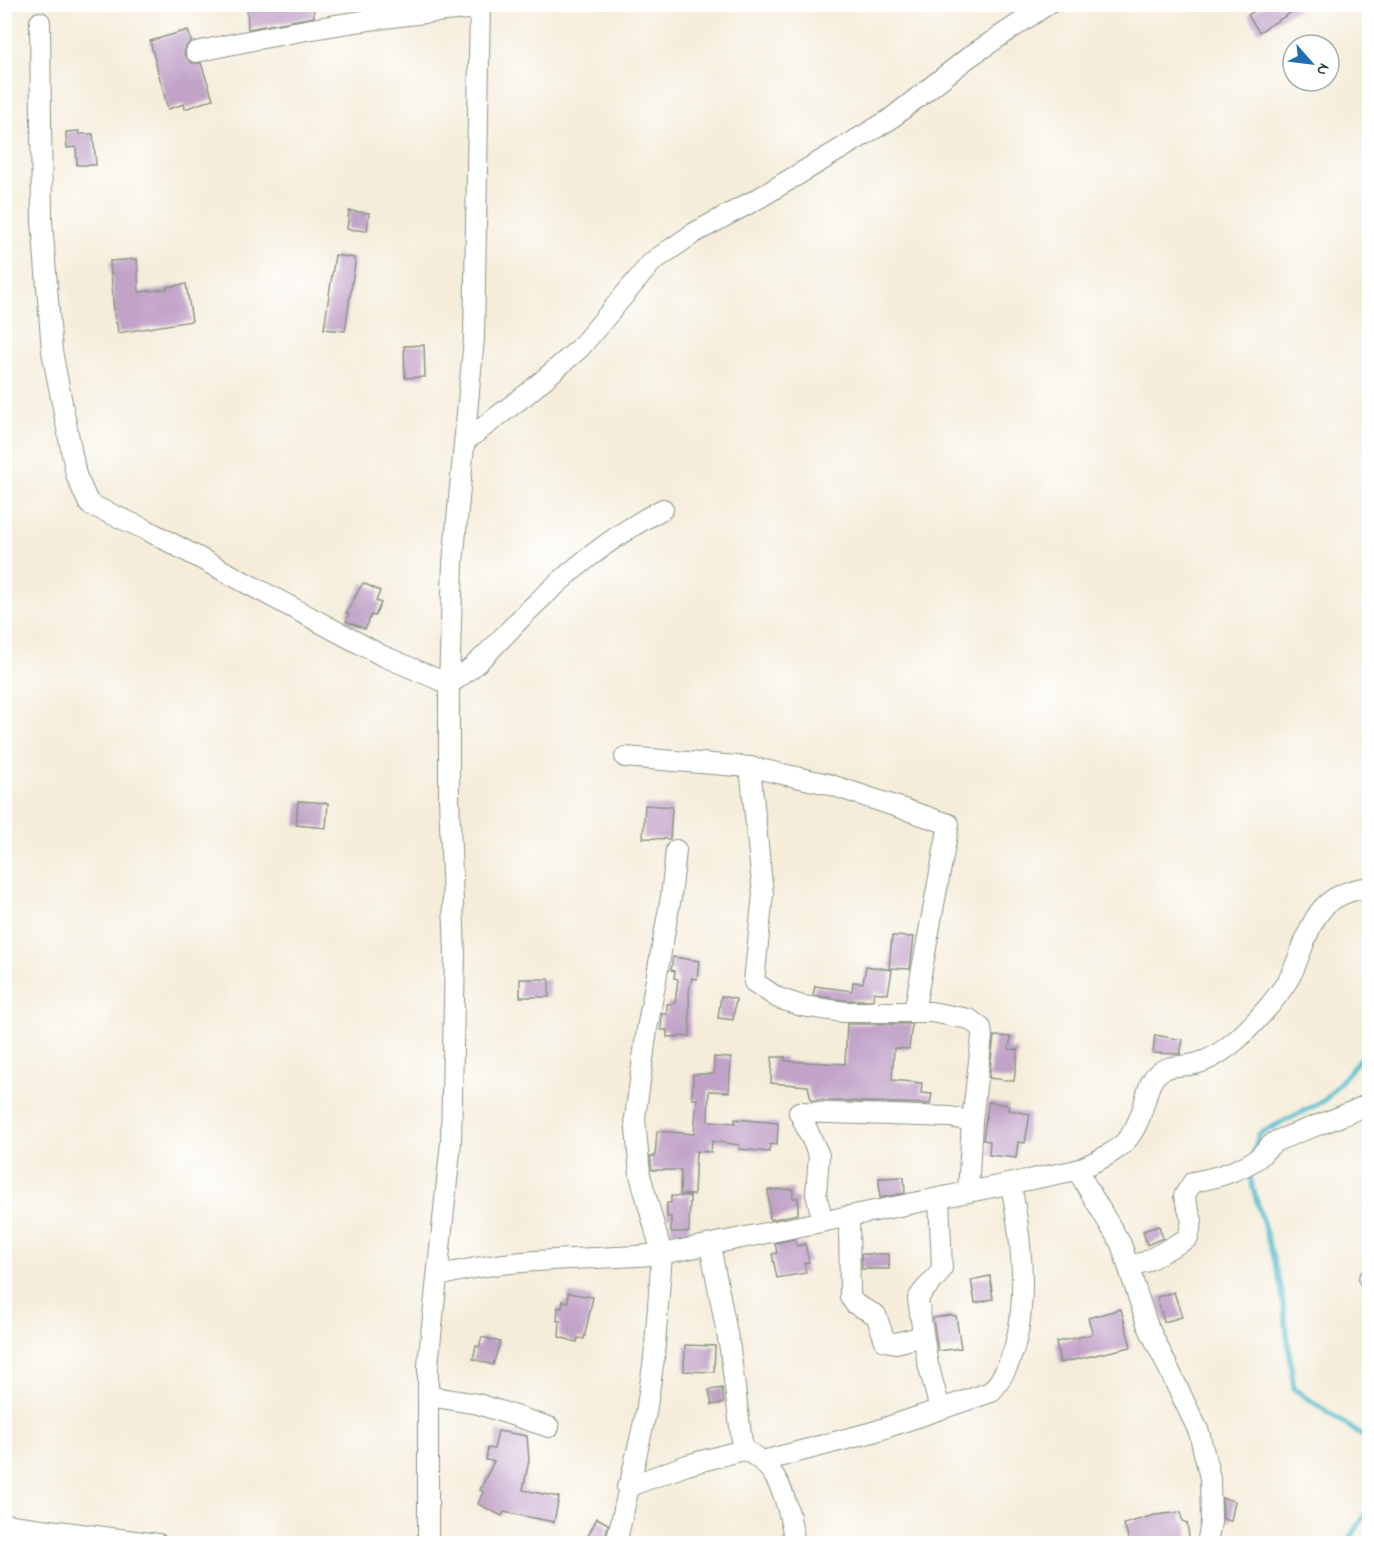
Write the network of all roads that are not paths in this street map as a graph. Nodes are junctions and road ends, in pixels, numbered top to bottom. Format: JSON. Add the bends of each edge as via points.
{"nodes":[{"id":1,"x":1048,"y":4,"type":"edge"},
{"id":2,"x":480,"y":6,"type":"edge"},
{"id":3,"x":40,"y":22,"type":"dead end"},
{"id":4,"x":196,"y":52,"type":"dead end"},
{"id":5,"x":464,"y":442,"type":"junction"},
{"id":6,"x":663,"y":509,"type":"dead end"},
{"id":7,"x":449,"y":684,"type":"junction"},
{"id":8,"x":625,"y":757,"type":"dead end"},
{"id":9,"x":750,"y":767,"type":"junction"},
{"id":10,"x":676,"y":850,"type":"dead end"},
{"id":11,"x":1370,"y":886,"type":"edge"},
{"id":12,"x":914,"y":1012,"type":"junction"},
{"id":13,"x":1370,"y":1103,"type":"edge"},
{"id":14,"x":972,"y":1121,"type":"junction"},
{"id":15,"x":1077,"y":1170,"type":"junction"},
{"id":16,"x":1011,"y":1185,"type":"junction"},
{"id":17,"x":968,"y":1192,"type":"junction"},
{"id":18,"x":939,"y":1199,"type":"junction"},
{"id":19,"x":849,"y":1216,"type":"junction"},
{"id":20,"x":823,"y":1221,"type":"junction"},
{"id":21,"x":710,"y":1245,"type":"junction"},
{"id":22,"x":662,"y":1254,"type":"junction"},
{"id":23,"x":1128,"y":1266,"type":"junction"},
{"id":24,"x":439,"y":1276,"type":"junction"},
{"id":25,"x":923,"y":1336,"type":"junction"},
{"id":26,"x":428,"y":1396,"type":"junction"},
{"id":27,"x":940,"y":1409,"type":"junction"},
{"id":28,"x":549,"y":1427,"type":"dead end"},
{"id":29,"x":743,"y":1450,"type":"junction"},
{"id":30,"x":763,"y":1461,"type":"junction"},
{"id":31,"x":627,"y":1487,"type":"junction"},
{"id":32,"x":4,"y":1524,"type":"edge"},
{"id":33,"x":158,"y":1544,"type":"edge"},
{"id":34,"x":428,"y":1544,"type":"edge"},
{"id":35,"x":616,"y":1544,"type":"edge"},
{"id":36,"x":795,"y":1544,"type":"edge"},
{"id":37,"x":1207,"y":1544,"type":"edge"}],
"edges":[{"from":1,"to":5,"type":"street","via":[[969,57],[889,120],[694,233],[652,262],[579,349]]},
{"from":2,"to":4,"type":"street","via":[[322,26]]},
{"from":2,"to":5,"type":"street","via":[[474,338]]},
{"from":3,"to":7,"type":"street","via":[[42,221],[50,328],[62,408],[82,492],[89,504],[147,530],[381,655]]},
{"from":5,"to":7,"type":"street","via":[[453,563]]},
{"from":6,"to":7,"type":"street","via":[[630,526],[592,554],[551,588],[476,665]]},
{"from":7,"to":24,"type":"street","via":[[455,965],[451,1142]]},
{"from":8,"to":9,"type":"street"},
{"from":9,"to":12,"type":"street","via":[[762,894],[754,982],[778,998],[802,1006],[844,1012]]},
{"from":9,"to":12,"type":"street","via":[[828,784],[949,824]]},
{"from":10,"to":22,"type":"street","via":[[635,1119],[640,1175]]},
{"from":11,"to":15,"type":"street","via":[[1334,898],[1315,915],[1290,976],[1262,1015],[1218,1054],[1156,1074],[1139,1124],[1125,1145]]},
{"from":12,"to":14,"type":"street","via":[[969,1019],[981,1028]]},
{"from":13,"to":23,"type":"street","via":[[1327,1124],[1276,1141],[1244,1167],[1193,1182],[1184,1196],[1192,1221],[1188,1238],[1145,1262]]},
{"from":14,"to":17,"type":"street"},
{"from":14,"to":20,"type":"street","via":[[799,1112],[819,1155],[816,1194]]},
{"from":15,"to":16,"type":"street"},
{"from":15,"to":23,"type":"street","via":[[1111,1224]]},
{"from":16,"to":17,"type":"street"},
{"from":16,"to":27,"type":"street","via":[[1022,1246],[1022,1273],[1008,1366],[990,1392]]},
{"from":17,"to":18,"type":"street"},
{"from":18,"to":19,"type":"street"},
{"from":18,"to":25,"type":"street","via":[[942,1268],[918,1299]]},
{"from":19,"to":20,"type":"street"},
{"from":19,"to":25,"type":"street","via":[[852,1302],[876,1315],[885,1341],[896,1343]]},
{"from":20,"to":21,"type":"street"},
{"from":21,"to":22,"type":"street"},
{"from":21,"to":29,"type":"street","via":[[730,1349]]},
{"from":22,"to":24,"type":"street","via":[[495,1265]]},
{"from":22,"to":31,"type":"street","via":[[646,1413]]},
{"from":23,"to":37,"type":"street","via":[[1147,1323],[1199,1432],[1210,1487]]},
{"from":24,"to":26,"type":"street"},
{"from":25,"to":27,"type":"street"},
{"from":26,"to":28,"type":"street","via":[[478,1404]]},
{"from":26,"to":34,"type":"street"},
{"from":27,"to":30,"type":"street","via":[[842,1441]]},
{"from":29,"to":30,"type":"street"},
{"from":29,"to":31,"type":"street"},
{"from":30,"to":36,"type":"street","via":[[780,1484]]},
{"from":31,"to":35,"type":"street"},
{"from":32,"to":33,"type":"street"}]}
